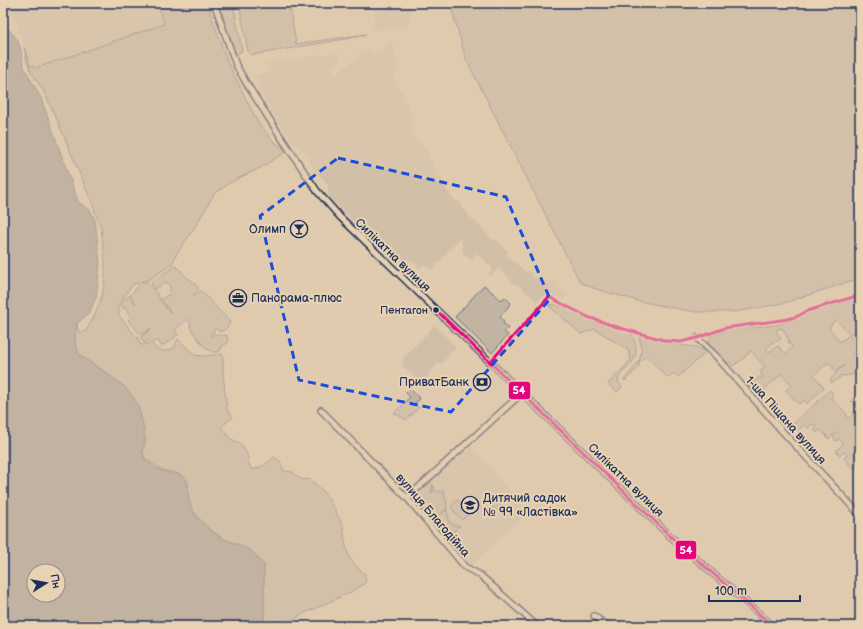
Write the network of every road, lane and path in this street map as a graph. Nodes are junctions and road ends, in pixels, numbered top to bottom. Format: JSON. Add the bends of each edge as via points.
{"nodes":[{"id":1,"x":214,"y":3,"type":"edge"},
{"id":2,"x":697,"y":338,"type":"dead end"},
{"id":3,"x":522,"y":393,"type":"junction"},
{"id":4,"x":321,"y":410,"type":"dead end"},
{"id":5,"x":407,"y":498,"type":"junction"},
{"id":6,"x":860,"y":515,"type":"edge"},
{"id":7,"x":594,"y":616,"type":"dead end"},
{"id":8,"x":537,"y":626,"type":"edge"},
{"id":9,"x":608,"y":626,"type":"edge"},
{"id":10,"x":772,"y":626,"type":"edge"}],
"edges":[{"from":1,"to":3,"type":"street","name":"Силікатна вулиця","via":[[236,65],[321,196],[340,218]]},
{"from":2,"to":6,"type":"street","name":"1-ша Піщана вулиця"},
{"from":3,"to":5,"type":"street"},
{"from":3,"to":10,"type":"street","name":"Силікатна вулиця","via":[[670,536]]},
{"from":4,"to":5,"type":"street","name":"вулиця Благодійна"},
{"from":5,"to":8,"type":"street","name":"вулиця Благодійна","via":[[465,567],[480,575]]},
{"from":7,"to":9,"type":"street"}]}
